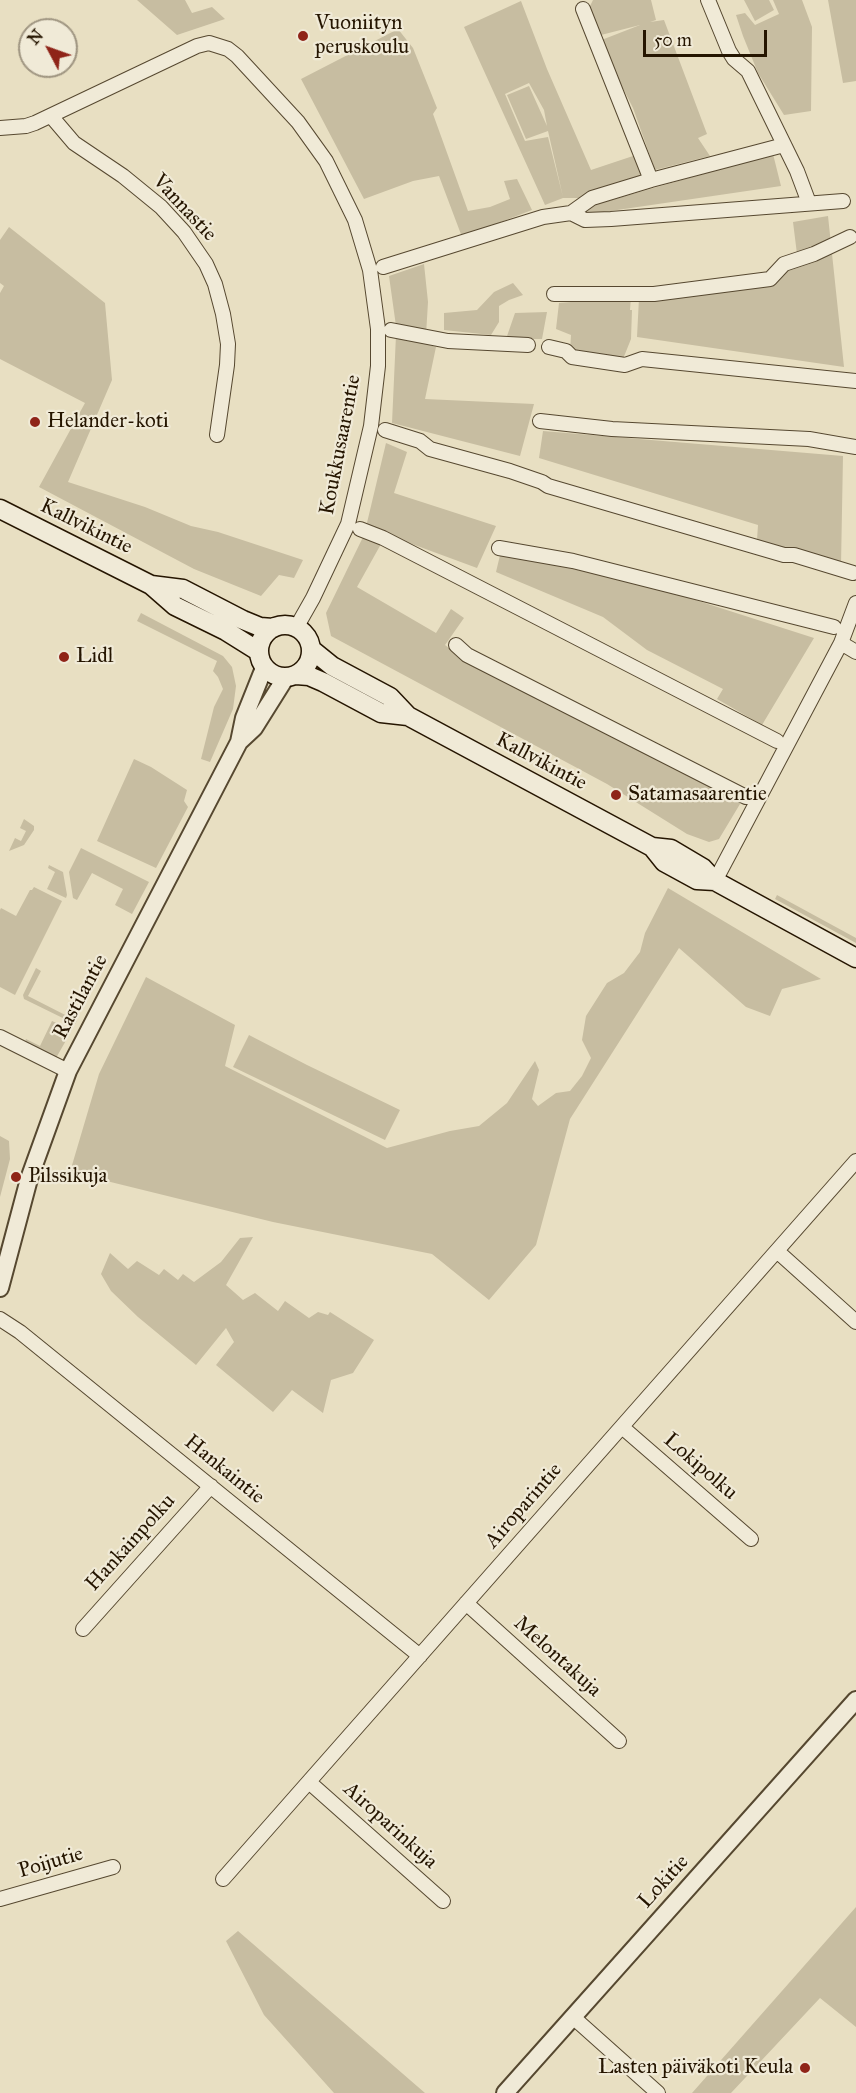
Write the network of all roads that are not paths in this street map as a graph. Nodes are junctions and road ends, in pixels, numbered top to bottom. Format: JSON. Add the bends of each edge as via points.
{"nodes":[{"id":1,"x":708,"y":0,"type":"edge"},
{"id":2,"x":582,"y":9,"type":"dead end"},
{"id":3,"x":51,"y":116,"type":"junction"},
{"id":4,"x":0,"y":128,"type":"edge"},
{"id":5,"x":784,"y":145,"type":"junction"},
{"id":6,"x":651,"y":180,"type":"junction"},
{"id":7,"x":843,"y":201,"type":"dead end"},
{"id":8,"x":809,"y":203,"type":"junction"},
{"id":9,"x":571,"y":213,"type":"junction"},
{"id":10,"x":850,"y":237,"type":"dead end"},
{"id":11,"x":383,"y":267,"type":"dead end"},
{"id":12,"x":554,"y":294,"type":"dead end"},
{"id":13,"x":391,"y":330,"type":"dead end"},
{"id":14,"x":528,"y":345,"type":"dead end"},
{"id":15,"x":549,"y":347,"type":"dead end"},
{"id":16,"x":856,"y":381,"type":"edge"},
{"id":17,"x":540,"y":421,"type":"dead end"},
{"id":18,"x":385,"y":430,"type":"dead end"},
{"id":19,"x":216,"y":435,"type":"dead end"},
{"id":20,"x":856,"y":447,"type":"edge"},
{"id":21,"x":0,"y":509,"type":"edge"},
{"id":22,"x":360,"y":529,"type":"dead end"},
{"id":23,"x":499,"y":548,"type":"dead end"},
{"id":24,"x":854,"y":573,"type":"dead end"},
{"id":25,"x":152,"y":585,"type":"junction"},
{"id":26,"x":856,"y":603,"type":"edge"},
{"id":27,"x":834,"y":627,"type":"dead end"},
{"id":28,"x":273,"y":628,"type":"junction"},
{"id":29,"x":296,"y":628,"type":"junction"},
{"id":30,"x":841,"y":644,"type":"junction"},
{"id":31,"x":456,"y":645,"type":"dead end"},
{"id":32,"x":311,"y":650,"type":"junction"},
{"id":33,"x":856,"y":652,"type":"edge"},
{"id":34,"x":261,"y":660,"type":"junction"},
{"id":35,"x":291,"y":676,"type":"junction"},
{"id":36,"x":408,"y":716,"type":"junction"},
{"id":37,"x":777,"y":741,"type":"dead end"},
{"id":38,"x":239,"y":742,"type":"junction"},
{"id":39,"x":746,"y":797,"type":"dead end"},
{"id":40,"x":715,"y":881,"type":"junction"},
{"id":41,"x":856,"y":958,"type":"edge"},
{"id":42,"x":0,"y":1037,"type":"edge"},
{"id":43,"x":68,"y":1071,"type":"junction"},
{"id":44,"x":856,"y":1161,"type":"edge"},
{"id":45,"x":777,"y":1251,"type":"junction"},
{"id":46,"x":0,"y":1288,"type":"edge"},
{"id":47,"x":0,"y":1319,"type":"edge"},
{"id":48,"x":856,"y":1322,"type":"edge"},
{"id":49,"x":622,"y":1426,"type":"junction"},
{"id":50,"x":211,"y":1486,"type":"junction"},
{"id":51,"x":751,"y":1539,"type":"dead end"},
{"id":52,"x":466,"y":1603,"type":"junction"},
{"id":53,"x":83,"y":1629,"type":"dead end"},
{"id":54,"x":420,"y":1656,"type":"junction"},
{"id":55,"x":856,"y":1700,"type":"edge"},
{"id":56,"x":619,"y":1741,"type":"dead end"},
{"id":57,"x":309,"y":1782,"type":"junction"},
{"id":58,"x":113,"y":1867,"type":"dead end"},
{"id":59,"x":223,"y":1879,"type":"dead end"},
{"id":60,"x":0,"y":1899,"type":"edge"},
{"id":61,"x":443,"y":1901,"type":"dead end"},
{"id":62,"x":574,"y":2018,"type":"junction"},
{"id":63,"x":505,"y":2093,"type":"edge"},
{"id":64,"x":658,"y":2093,"type":"edge"}],
"edges":[{"from":1,"to":5,"type":"street","via":[[729,51],[748,71]]},
{"from":2,"to":6,"type":"street"},
{"from":3,"to":4,"type":"street","name":"Koukkusaarentie","via":[[26,126]]},
{"from":3,"to":19,"type":"street","name":"Vannastie","via":[[74,142],[161,207],[206,264],[218,294],[228,344]]},
{"from":3,"to":29,"type":"street","name":"Koukkusaarentie","via":[[197,46],[217,45],[237,56],[298,122],[344,195],[362,239],[376,297],[375,399],[348,524]]},
{"from":5,"to":6,"type":"street"},
{"from":5,"to":8,"type":"street"},
{"from":6,"to":9,"type":"street","via":[[592,198]]},
{"from":7,"to":8,"type":"street"},
{"from":8,"to":9,"type":"street","via":[[611,219],[585,220]]},
{"from":9,"to":11,"type":"street","via":[[543,217]]},
{"from":10,"to":12,"type":"street","via":[[784,264],[770,279],[654,294]]},
{"from":13,"to":14,"type":"street","via":[[448,340]]},
{"from":15,"to":16,"type":"street","via":[[566,351],[572,357],[625,365],[642,359]]},
{"from":17,"to":20,"type":"street","via":[[809,440]]},
{"from":18,"to":24,"type":"street","via":[[420,441],[430,449],[548,486]]},
{"from":21,"to":25,"type":"main road","name":"Kallvikintie"},
{"from":22,"to":37,"type":"street"},
{"from":23,"to":27,"type":"street","via":[[573,561]]},
{"from":25,"to":28,"type":"main road","name":"Kallvikintie","via":[[183,589],[243,621]]},
{"from":25,"to":34,"type":"main road","name":"Kallvikintie","via":[[175,606],[226,631]]},
{"from":26,"to":30,"type":"street"},
{"from":28,"to":29,"type":"main road"},
{"from":28,"to":34,"type":"main road","via":[[262,638]]},
{"from":29,"to":32,"type":"main road","via":[[306,636]]},
{"from":30,"to":33,"type":"street"},
{"from":30,"to":40,"type":"street"},
{"from":31,"to":39,"type":"street","via":[[467,655]]},
{"from":32,"to":35,"type":"main road","via":[[307,664]]},
{"from":32,"to":36,"type":"main road","name":"Kallvikintie","via":[[390,698]]},
{"from":34,"to":35,"type":"main road","via":[[276,676]]},
{"from":34,"to":38,"type":"street","name":"Rastilantie"},
{"from":35,"to":36,"type":"main road","name":"Kallvikintie","via":[[309,676],[381,713]]},
{"from":35,"to":38,"type":"street","name":"Rastilantie","via":[[254,728]]},
{"from":36,"to":40,"type":"main road","name":"Kallvikintie","via":[[652,847],[671,849],[703,868]]},
{"from":38,"to":43,"type":"street","name":"Rastilantie"},
{"from":40,"to":41,"type":"main road","name":"Kallvikintie"},
{"from":42,"to":43,"type":"street"},
{"from":43,"to":46,"type":"street","name":"Rastilantie","via":[[29,1179]]},
{"from":44,"to":45,"type":"street","name":"Airoparintie"},
{"from":45,"to":48,"type":"street"},
{"from":45,"to":49,"type":"street","name":"Airoparintie"},
{"from":47,"to":50,"type":"street","name":"Hankaintie"},
{"from":49,"to":51,"type":"street","name":"Lokipolku"},
{"from":49,"to":52,"type":"street","name":"Airoparintie"},
{"from":50,"to":53,"type":"street","name":"Hankainpolku"},
{"from":50,"to":54,"type":"street","name":"Hankaintie"},
{"from":52,"to":54,"type":"street","name":"Airoparintie"},
{"from":52,"to":56,"type":"street","name":"Melontakuja"},
{"from":54,"to":57,"type":"street","name":"Airoparintie"},
{"from":55,"to":62,"type":"street","name":"Lokitie"},
{"from":57,"to":59,"type":"street","name":"Airoparintie"},
{"from":57,"to":61,"type":"street","name":"Airoparinkuja"},
{"from":58,"to":60,"type":"street","name":"Poijutie"},
{"from":62,"to":63,"type":"street","name":"Lokitie"},
{"from":62,"to":64,"type":"street"}]}
